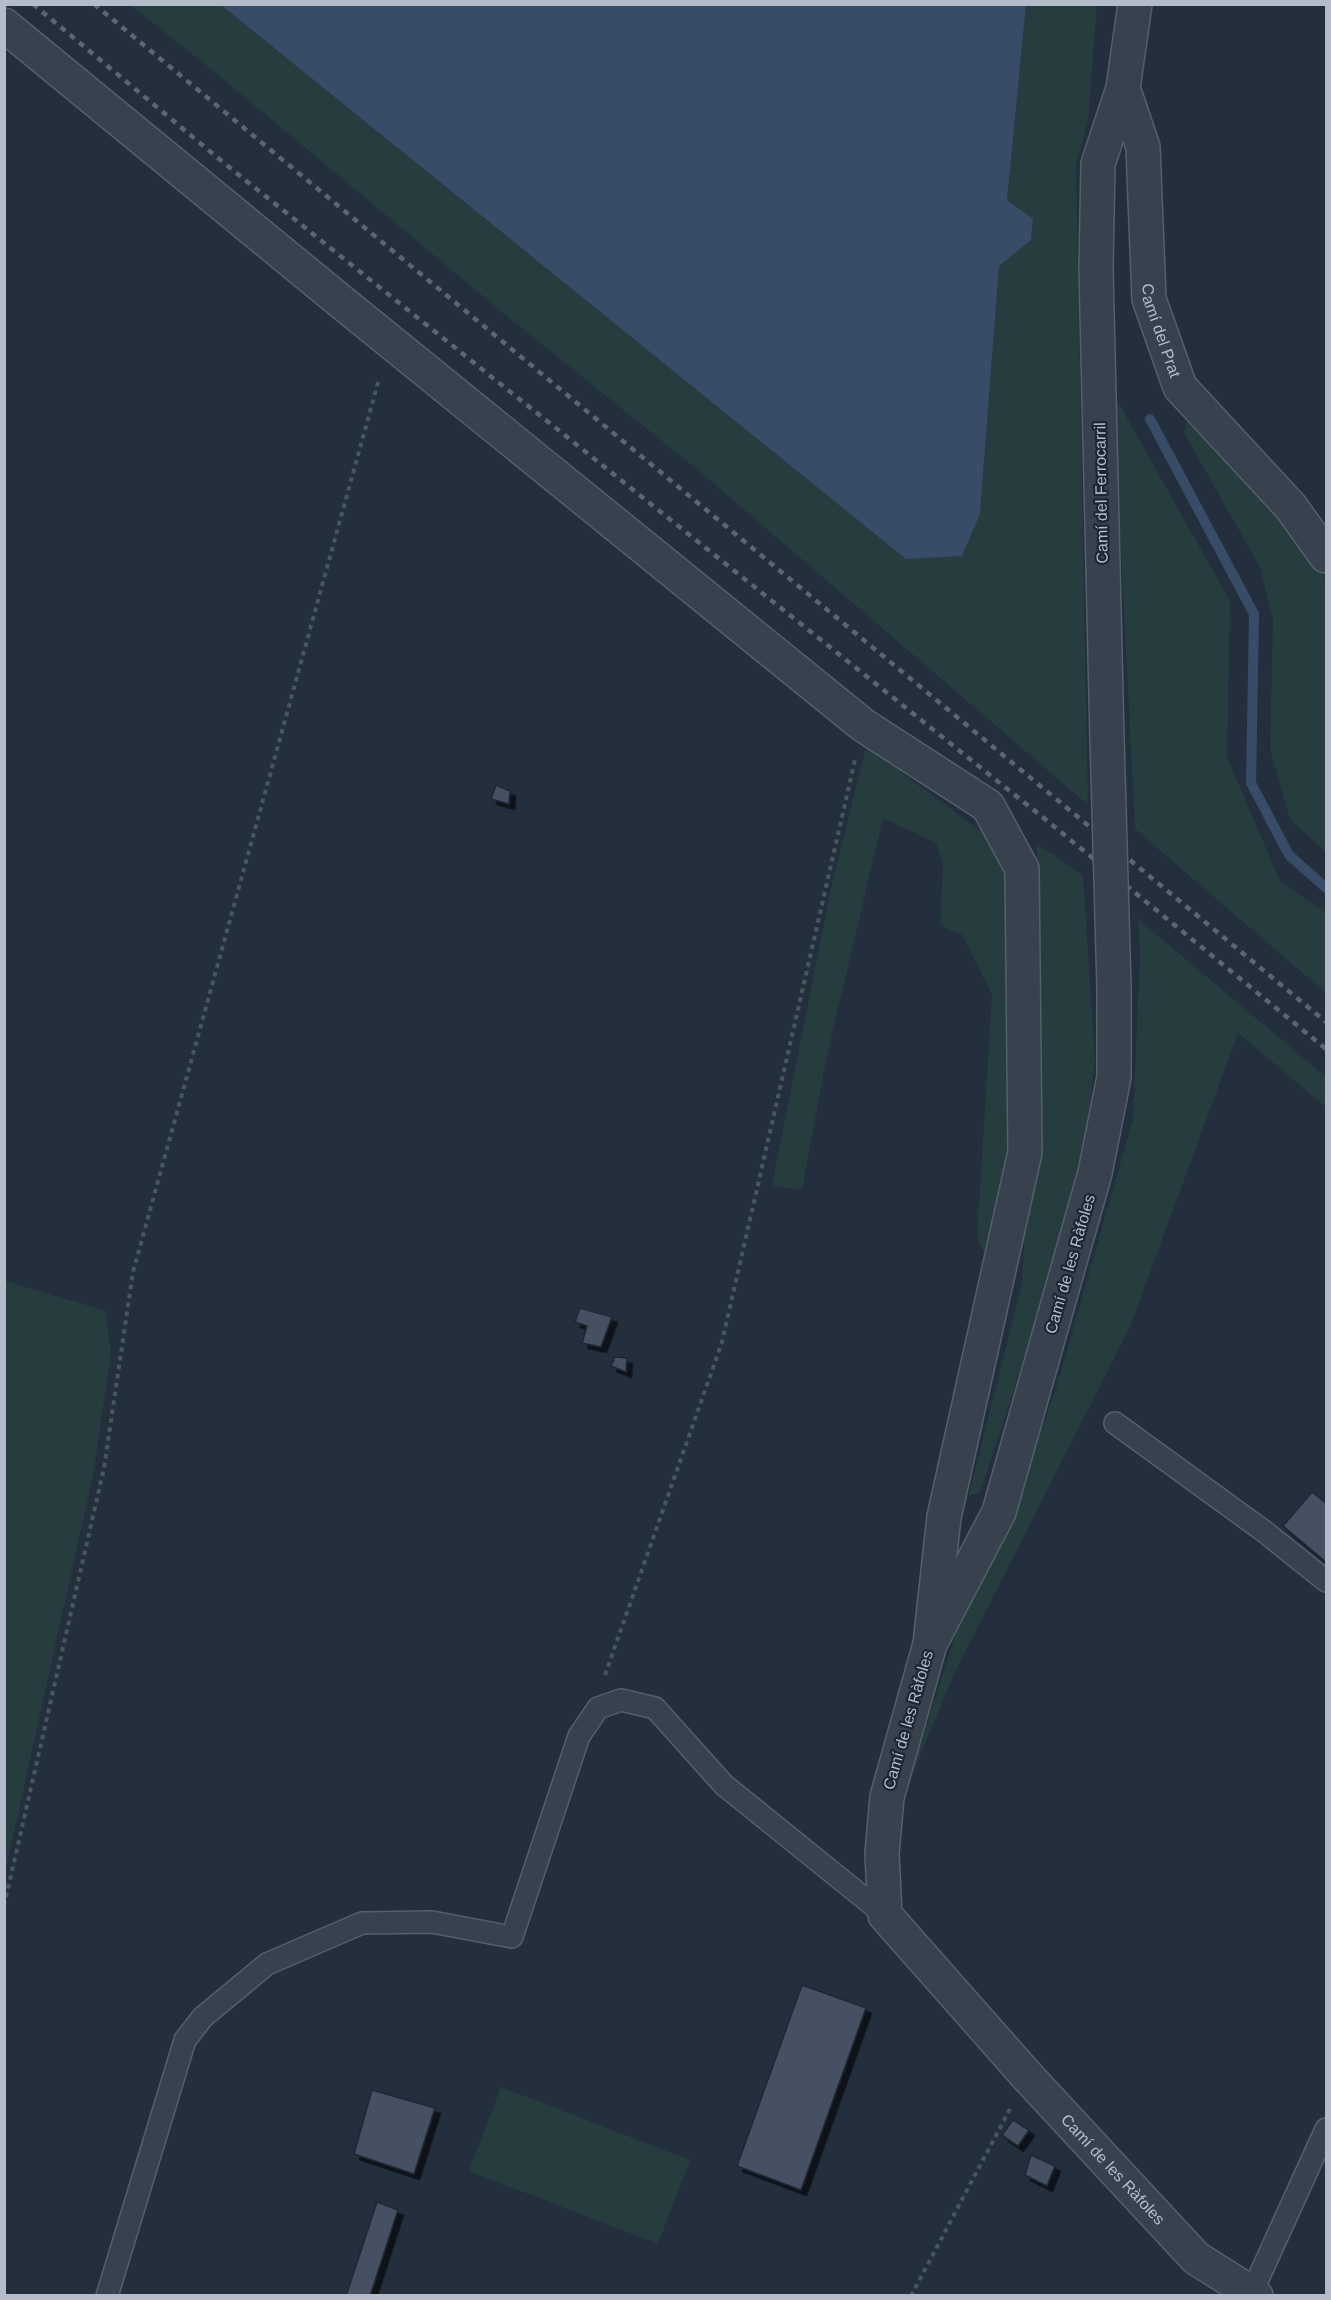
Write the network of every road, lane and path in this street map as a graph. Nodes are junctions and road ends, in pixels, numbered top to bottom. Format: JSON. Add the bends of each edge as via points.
{"nodes":[{"id":1,"x":1135,"y":4,"type":"edge"},
{"id":2,"x":4,"y":25,"type":"edge"},
{"id":3,"x":1123,"y":88,"type":"junction"},
{"id":4,"x":390,"y":340,"type":"junction"},
{"id":5,"x":1326,"y":556,"type":"edge"},
{"id":6,"x":863,"y":725,"type":"junction"},
{"id":7,"x":1114,"y":987,"type":"joint"},
{"id":8,"x":1115,"y":1423,"type":"dead end"},
{"id":9,"x":1326,"y":1581,"type":"edge"},
{"id":10,"x":930,"y":1644,"type":"junction"},
{"id":11,"x":598,"y":1708,"type":"junction"},
{"id":12,"x":4,"y":1906,"type":"edge"},
{"id":13,"x":885,"y":1915,"type":"junction"},
{"id":14,"x":1028,"y":2077,"type":"junction"},
{"id":15,"x":1326,"y":2129,"type":"edge"},
{"id":16,"x":1254,"y":2294,"type":"edge"},
{"id":17,"x":107,"y":2295,"type":"edge"},
{"id":18,"x":911,"y":2295,"type":"edge"}],
"edges":[{"from":1,"to":3,"type":"street","name":"Camí del Ferrocarril"},
{"from":2,"to":4,"type":"street"},
{"from":3,"to":5,"type":"street","name":"Camí del Prat","via":[[1143,147],[1149,299],[1180,387],[1291,507]]},
{"from":3,"to":7,"type":"street","name":"Camí del Ferrocarril","bridge":true,"via":[[1098,164],[1096,268]]},
{"from":4,"to":6,"type":"street"},
{"from":4,"to":12,"type":"path","via":[[133,1272],[104,1468]]},
{"from":6,"to":10,"type":"street","via":[[988,807],[1022,869],[1025,1152],[944,1517]]},
{"from":6,"to":11,"type":"path","via":[[722,1342],[608,1662]]},
{"from":7,"to":10,"type":"street","name":"Camí de les Ràfoles","via":[[1114,1077],[1092,1184],[999,1512]]},
{"from":8,"to":9,"type":"lane"},
{"from":10,"to":13,"type":"street","name":"Camí de les Ràfoles","via":[[887,1797],[882,1854]]},
{"from":11,"to":13,"type":"lane","via":[[621,1700],[654,1707],[724,1785]]},
{"from":11,"to":17,"type":"lane","via":[[579,1736],[512,1936],[432,1922],[362,1923],[267,1964],[203,2017],[185,2040]]},
{"from":13,"to":14,"type":"street","name":"Camí de les Ràfoles"},
{"from":14,"to":16,"type":"street","name":"Camí de les Ràfoles","via":[[1196,2258]]},
{"from":14,"to":18,"type":"path"},
{"from":15,"to":16,"type":"lane"}]}
